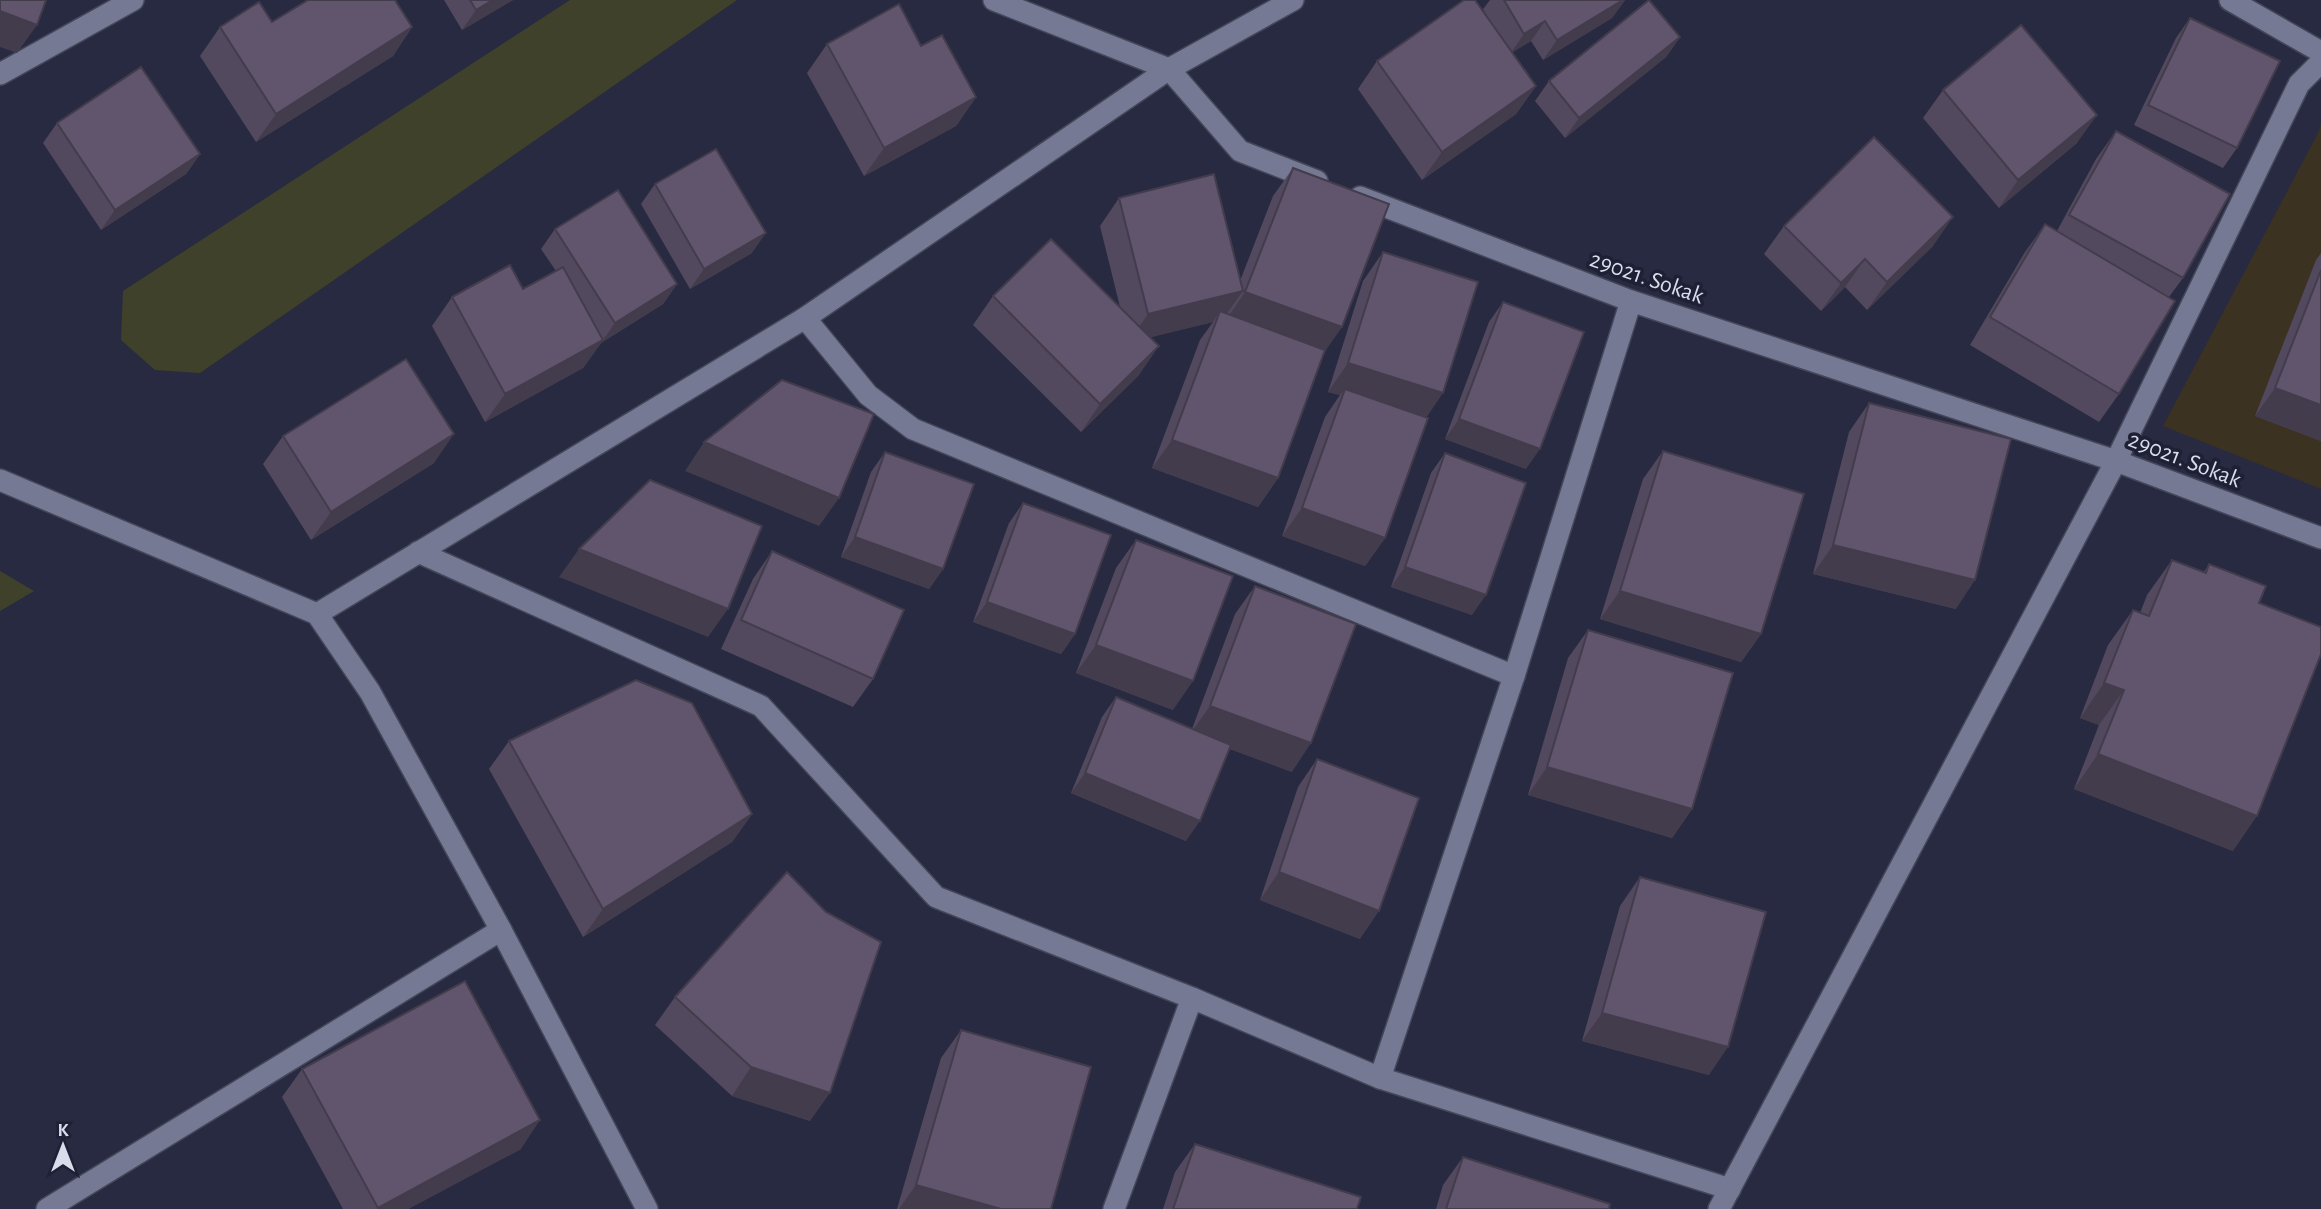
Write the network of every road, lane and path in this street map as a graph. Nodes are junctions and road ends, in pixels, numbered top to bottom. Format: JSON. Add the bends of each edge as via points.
{"nodes":[{"id":1,"x":133,"y":0,"type":"edge"},
{"id":2,"x":994,"y":0,"type":"edge"},
{"id":3,"x":1293,"y":0,"type":"edge"},
{"id":4,"x":2230,"y":0,"type":"edge"},
{"id":5,"x":2321,"y":52,"type":"edge"},
{"id":6,"x":2321,"y":62,"type":"edge"},
{"id":7,"x":1169,"y":69,"type":"junction"},
{"id":8,"x":0,"y":74,"type":"edge"},
{"id":9,"x":1631,"y":301,"type":"junction"},
{"id":10,"x":805,"y":318,"type":"junction"},
{"id":11,"x":2116,"y":461,"type":"junction"},
{"id":12,"x":0,"y":480,"type":"edge"},
{"id":13,"x":2321,"y":538,"type":"edge"},
{"id":14,"x":418,"y":552,"type":"junction"},
{"id":15,"x":317,"y":614,"type":"junction"},
{"id":16,"x":1514,"y":676,"type":"junction"},
{"id":17,"x":501,"y":930,"type":"junction"},
{"id":18,"x":1192,"y":998,"type":"junction"},
{"id":19,"x":1380,"y":1078,"type":"junction"},
{"id":20,"x":1730,"y":1189,"type":"junction"},
{"id":21,"x":47,"y":1209,"type":"edge"},
{"id":22,"x":647,"y":1209,"type":"edge"},
{"id":23,"x":1114,"y":1209,"type":"edge"},
{"id":24,"x":1719,"y":1209,"type":"edge"}],
"edges":[{"from":1,"to":8,"type":"street"},
{"from":2,"to":7,"type":"street","name":"29021. Sokak"},
{"from":3,"to":7,"type":"street"},
{"from":4,"to":5,"type":"street"},
{"from":6,"to":11,"type":"street","via":[[2299,84]]},
{"from":7,"to":9,"type":"street","name":"29021. Sokak","via":[[1240,151]]},
{"from":7,"to":10,"type":"street"},
{"from":9,"to":11,"type":"street","name":"29021. Sokak"},
{"from":9,"to":16,"type":"street"},
{"from":10,"to":14,"type":"street"},
{"from":10,"to":16,"type":"street","via":[[868,395],[913,429]]},
{"from":11,"to":13,"type":"street","name":"29021. Sokak"},
{"from":11,"to":20,"type":"street"},
{"from":12,"to":15,"type":"street"},
{"from":14,"to":15,"type":"street"},
{"from":14,"to":18,"type":"street","via":[[761,706],[936,897]]},
{"from":15,"to":17,"type":"street","via":[[370,692]]},
{"from":16,"to":19,"type":"street"},
{"from":17,"to":21,"type":"street"},
{"from":17,"to":22,"type":"street"},
{"from":18,"to":19,"type":"street"},
{"from":18,"to":23,"type":"street"},
{"from":19,"to":20,"type":"street"},
{"from":20,"to":24,"type":"street"}]}
